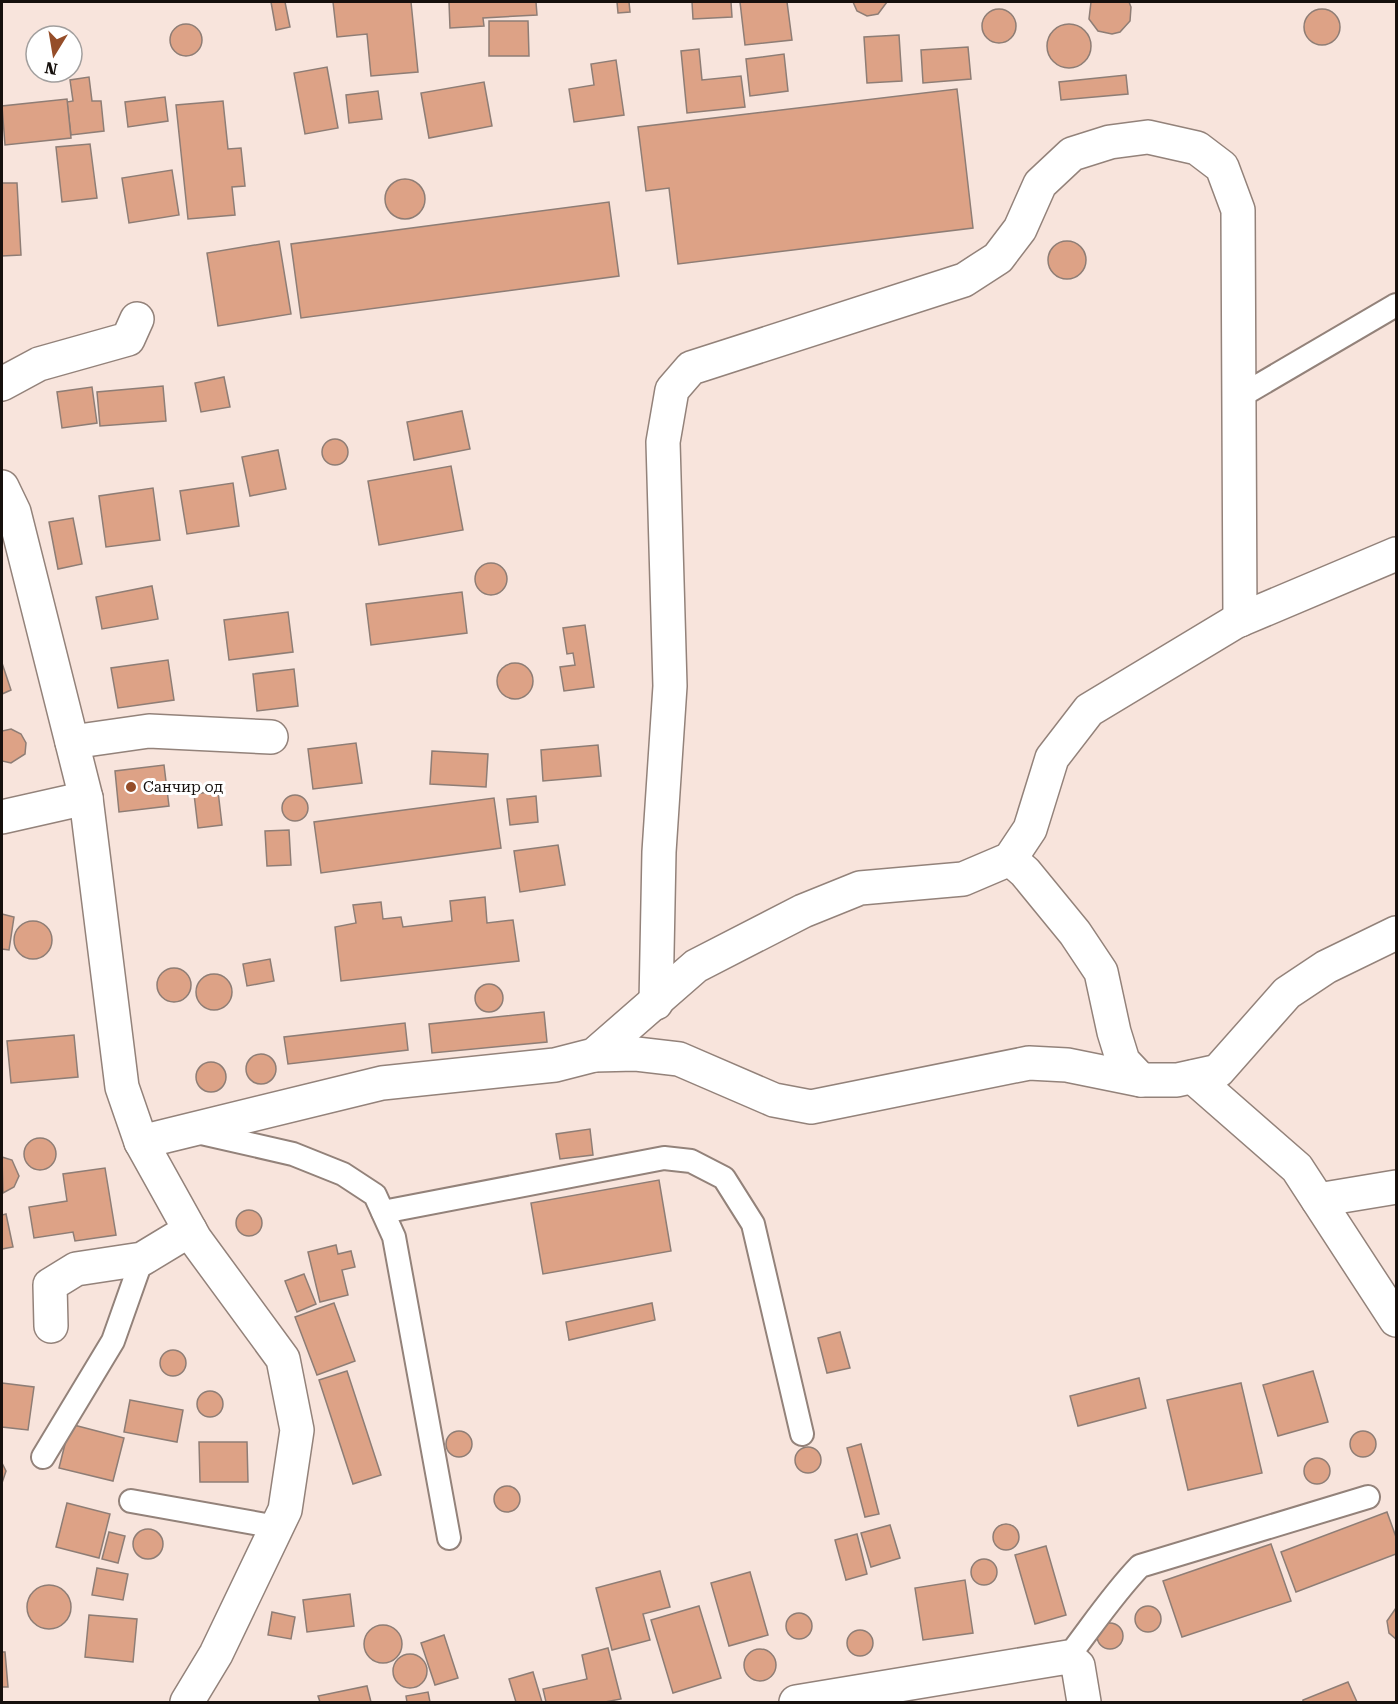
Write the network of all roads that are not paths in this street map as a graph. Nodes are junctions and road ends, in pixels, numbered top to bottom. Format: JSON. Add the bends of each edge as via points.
{"nodes":[{"id":1,"x":1396,"y":305,"type":"edge"},
{"id":2,"x":137,"y":319,"type":"dead end"},
{"id":3,"x":2,"y":384,"type":"edge"},
{"id":4,"x":1239,"y":398,"type":"junction"},
{"id":5,"x":2,"y":487,"type":"edge"},
{"id":6,"x":1396,"y":554,"type":"edge"},
{"id":7,"x":1240,"y":620,"type":"junction"},
{"id":8,"x":271,"y":737,"type":"dead end"},
{"id":9,"x":72,"y":742,"type":"junction"},
{"id":10,"x":86,"y":798,"type":"junction"},
{"id":11,"x":2,"y":817,"type":"edge"},
{"id":12,"x":1010,"y":859,"type":"junction"},
{"id":13,"x":1396,"y":933,"type":"edge"},
{"id":14,"x":656,"y":1003,"type":"junction"},
{"id":15,"x":594,"y":1055,"type":"junction"},
{"id":16,"x":1193,"y":1077,"type":"junction"},
{"id":17,"x":1141,"y":1080,"type":"junction"},
{"id":18,"x":187,"y":1129,"type":"junction"},
{"id":19,"x":141,"y":1142,"type":"junction"},
{"id":20,"x":1396,"y":1187,"type":"edge"},
{"id":21,"x":1318,"y":1200,"type":"junction"},
{"id":22,"x":383,"y":1212,"type":"junction"},
{"id":23,"x":190,"y":1230,"type":"junction"},
{"id":24,"x":142,"y":1259,"type":"junction"},
{"id":25,"x":1396,"y":1320,"type":"edge"},
{"id":26,"x":51,"y":1326,"type":"dead end"},
{"id":27,"x":802,"y":1434,"type":"dead end"},
{"id":28,"x":43,"y":1457,"type":"dead end"},
{"id":29,"x":1368,"y":1497,"type":"dead end"},
{"id":30,"x":132,"y":1500,"type":"dead end"},
{"id":31,"x":277,"y":1527,"type":"junction"},
{"id":32,"x":449,"y":1538,"type":"dead end"},
{"id":33,"x":1068,"y":1657,"type":"junction"},
{"id":34,"x":187,"y":1702,"type":"edge"},
{"id":35,"x":796,"y":1702,"type":"edge"},
{"id":36,"x":1084,"y":1702,"type":"edge"}],
"edges":[{"from":1,"to":4,"type":"lane"},
{"from":2,"to":3,"type":"street","via":[[128,339],[39,364]]},
{"from":4,"to":7,"type":"street"},
{"from":4,"to":14,"type":"street","via":[[1238,210],[1222,167],[1197,148],[1148,137],[1110,142],[1072,154],[1040,184],[1020,229],[998,258],[964,280],[691,368],[672,390],[663,442],[670,686],[659,852]]},
{"from":5,"to":9,"type":"street","via":[[14,512]]},
{"from":6,"to":7,"type":"street"},
{"from":7,"to":12,"type":"street","via":[[1089,710],[1052,758],[1030,829]]},
{"from":8,"to":9,"type":"street","via":[[149,731]]},
{"from":9,"to":10,"type":"street"},
{"from":10,"to":11,"type":"street"},
{"from":10,"to":19,"type":"street","via":[[122,1087]]},
{"from":12,"to":14,"type":"street","via":[[963,879],[860,888],[812,907],[696,966]]},
{"from":12,"to":17,"type":"street","via":[[1075,933],[1101,972],[1123,1061]]},
{"from":13,"to":16,"type":"street","via":[[1326,967],[1287,993],[1218,1071]]},
{"from":14,"to":15,"type":"street"},
{"from":15,"to":17,"type":"street","via":[[679,1059],[774,1100],[811,1107],[1029,1063],[1067,1065]]},
{"from":15,"to":18,"type":"street","via":[[555,1065],[382,1083]]},
{"from":16,"to":17,"type":"street"},
{"from":16,"to":21,"type":"street","via":[[1297,1168]]},
{"from":18,"to":19,"type":"street"},
{"from":18,"to":22,"type":"lane","via":[[294,1154],[343,1174],[375,1195]]},
{"from":19,"to":23,"type":"street"},
{"from":20,"to":21,"type":"street"},
{"from":21,"to":25,"type":"street"},
{"from":22,"to":27,"type":"lane","via":[[664,1158],[691,1161],[724,1178],[753,1224]]},
{"from":22,"to":32,"type":"lane","via":[[394,1237]]},
{"from":23,"to":24,"type":"street"},
{"from":23,"to":31,"type":"street","via":[[283,1359],[297,1430],[285,1510]]},
{"from":24,"to":26,"type":"street","via":[[76,1269],[50,1285]]},
{"from":24,"to":28,"type":"lane","via":[[113,1341]]},
{"from":29,"to":33,"type":"lane","via":[[1140,1566],[1113,1594]]},
{"from":30,"to":31,"type":"lane"},
{"from":31,"to":34,"type":"street","via":[[216,1654]]},
{"from":33,"to":35,"type":"street"},
{"from":33,"to":36,"type":"street","via":[[1078,1666]]}]}
